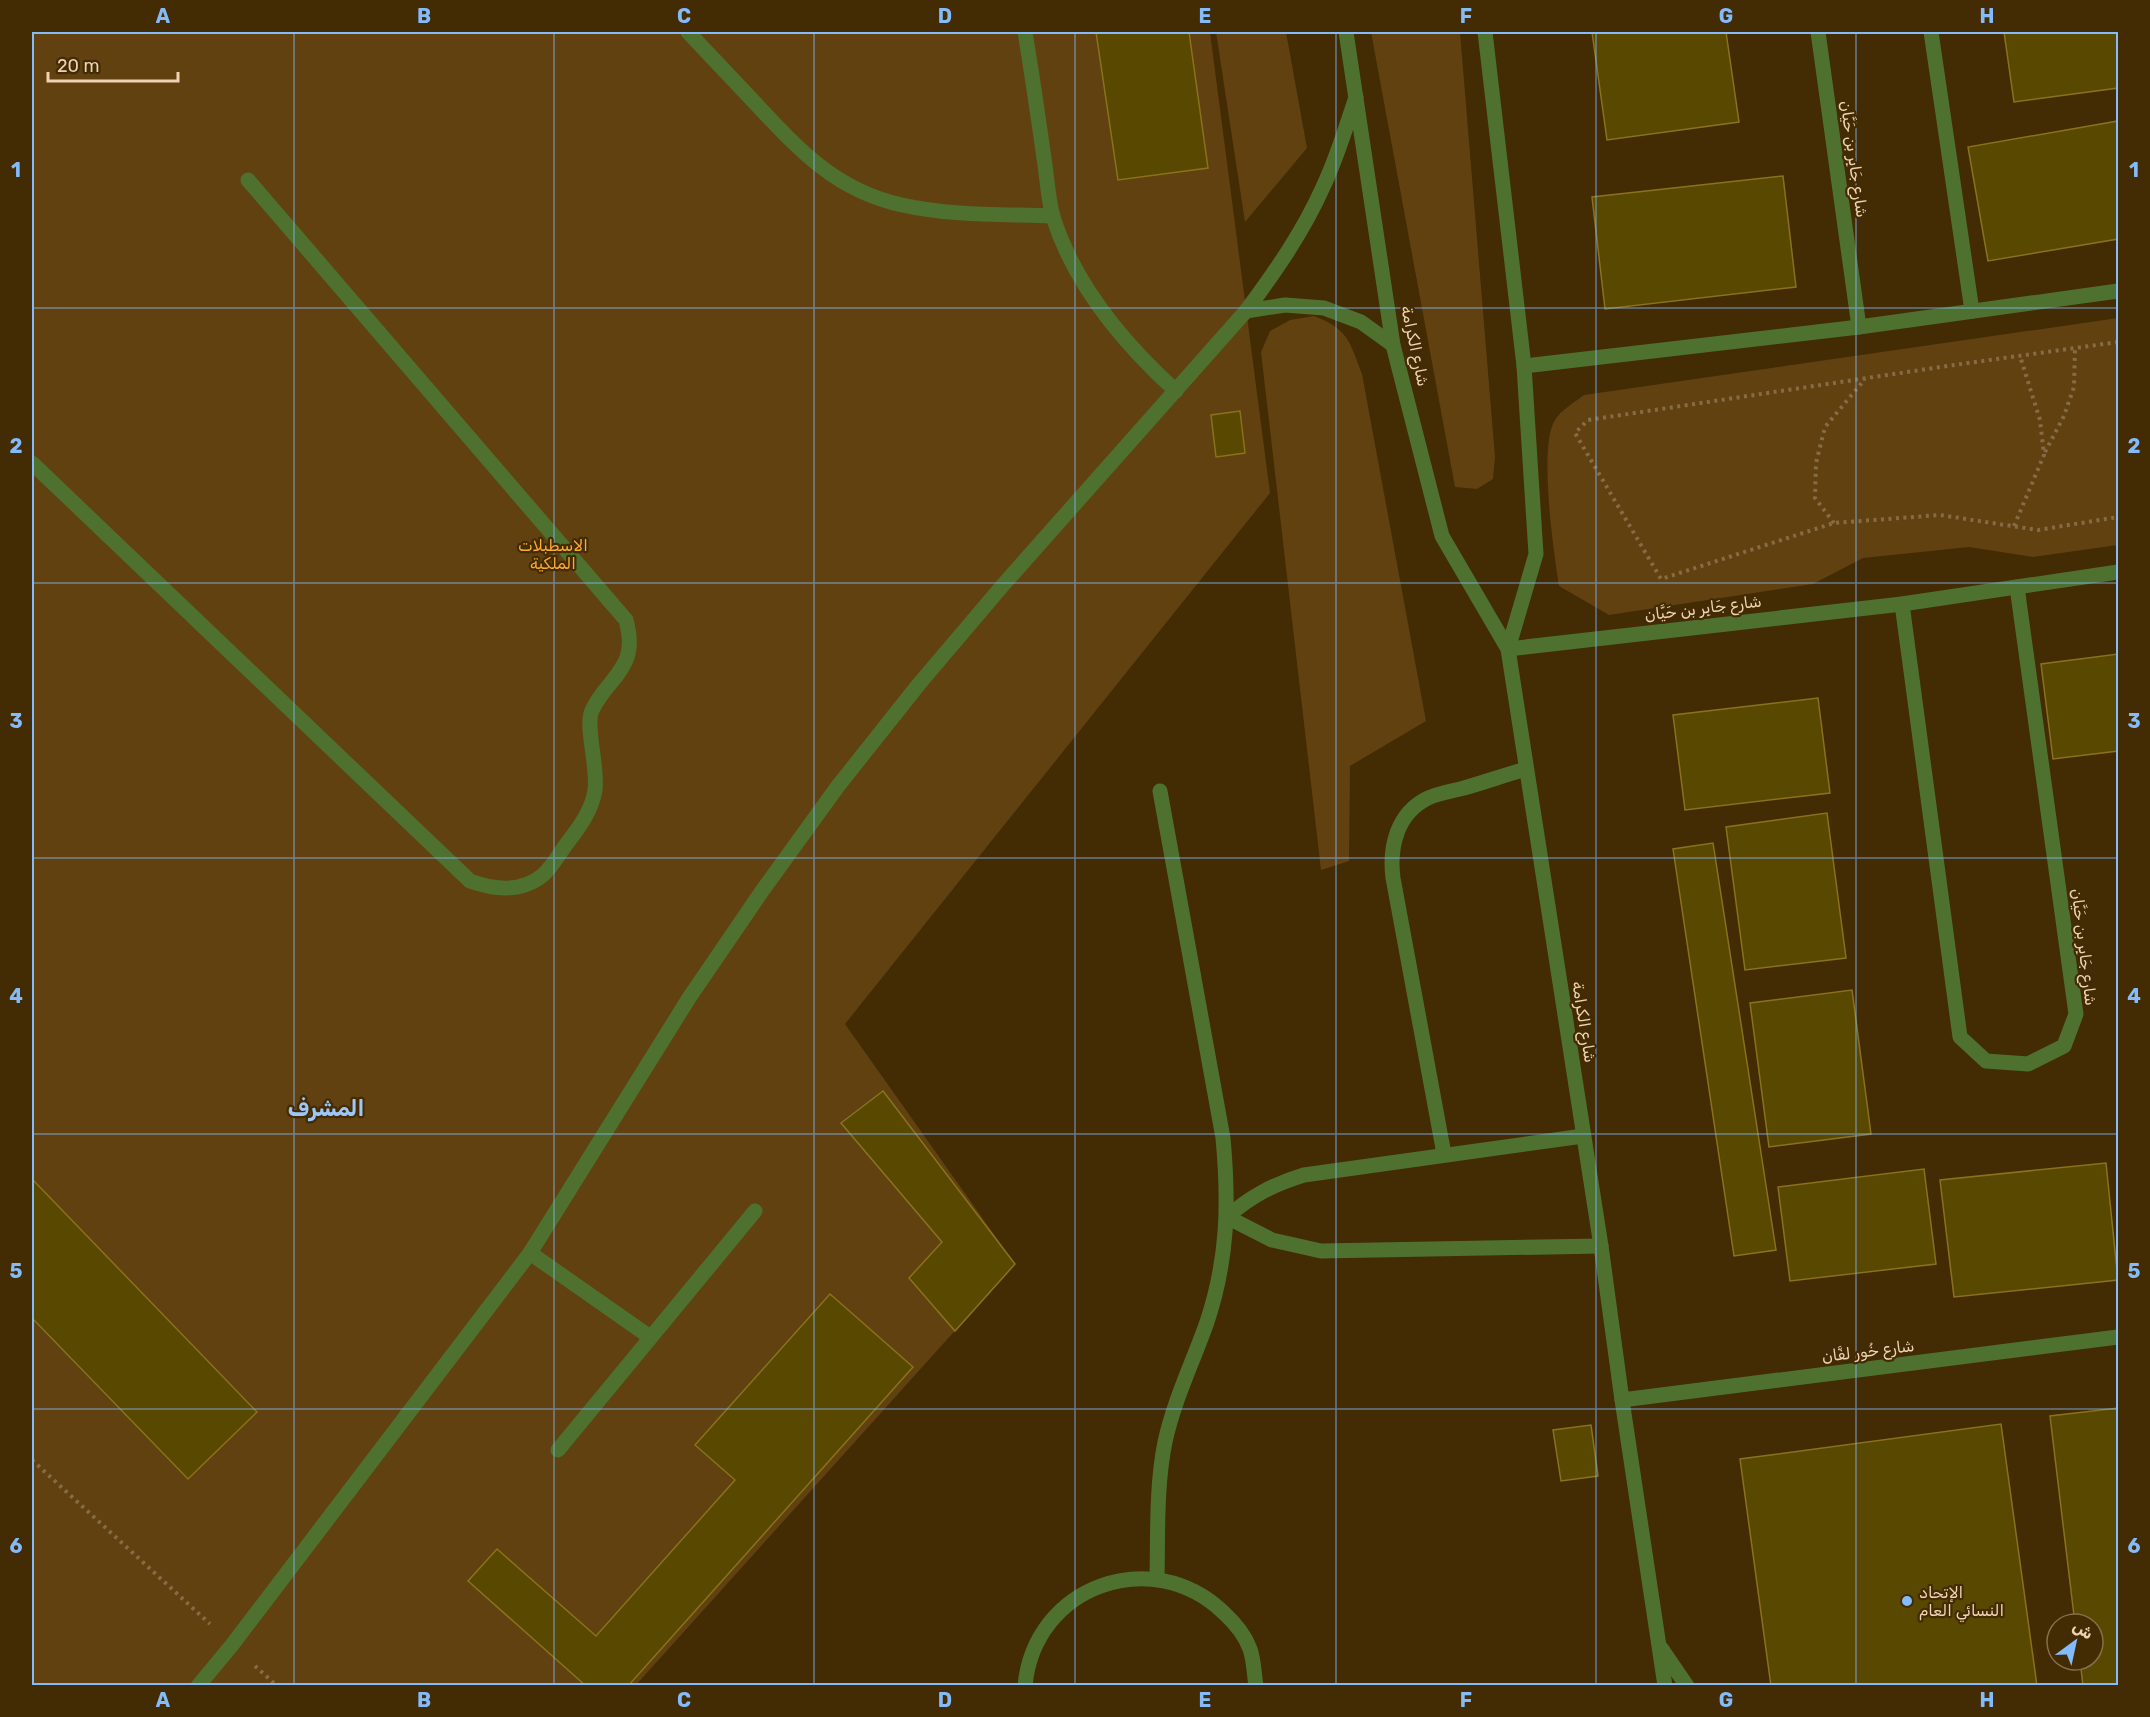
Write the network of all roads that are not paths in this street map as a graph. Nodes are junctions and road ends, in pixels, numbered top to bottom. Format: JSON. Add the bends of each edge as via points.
{"nodes":[{"id":1,"x":688,"y":32,"type":"edge"},
{"id":2,"x":1026,"y":32,"type":"edge"},
{"id":3,"x":1346,"y":32,"type":"edge"},
{"id":4,"x":1485,"y":32,"type":"edge"},
{"id":5,"x":1818,"y":32,"type":"edge"},
{"id":6,"x":1931,"y":32,"type":"edge"},
{"id":7,"x":1357,"y":96,"type":"junction"},
{"id":8,"x":248,"y":180,"type":"dead end"},
{"id":9,"x":1053,"y":216,"type":"junction"},
{"id":10,"x":2118,"y":291,"type":"edge"},
{"id":11,"x":1246,"y":311,"type":"junction"},
{"id":12,"x":1972,"y":311,"type":"junction"},
{"id":13,"x":1859,"y":327,"type":"junction"},
{"id":14,"x":1393,"y":345,"type":"junction"},
{"id":15,"x":1524,"y":366,"type":"junction"},
{"id":16,"x":1176,"y":391,"type":"junction"},
{"id":17,"x":32,"y":463,"type":"edge"},
{"id":18,"x":2118,"y":572,"type":"edge"},
{"id":19,"x":2018,"y":587,"type":"junction"},
{"id":20,"x":1902,"y":604,"type":"junction"},
{"id":21,"x":1508,"y":649,"type":"junction"},
{"id":22,"x":1526,"y":769,"type":"junction"},
{"id":23,"x":1160,"y":791,"type":"dead end"},
{"id":24,"x":1583,"y":1136,"type":"junction"},
{"id":25,"x":1444,"y":1154,"type":"junction"},
{"id":26,"x":754,"y":1211,"type":"dead end"},
{"id":27,"x":1227,"y":1217,"type":"junction"},
{"id":28,"x":1601,"y":1246,"type":"junction"},
{"id":29,"x":530,"y":1253,"type":"junction"},
{"id":30,"x":650,"y":1337,"type":"junction"},
{"id":31,"x":2118,"y":1337,"type":"edge"},
{"id":32,"x":1622,"y":1400,"type":"junction"},
{"id":33,"x":558,"y":1450,"type":"dead end"},
{"id":34,"x":1156,"y":1578,"type":"junction"},
{"id":35,"x":1659,"y":1644,"type":"junction"},
{"id":36,"x":198,"y":1686,"type":"edge"},
{"id":37,"x":1025,"y":1686,"type":"edge"},
{"id":38,"x":1256,"y":1686,"type":"edge"},
{"id":39,"x":1665,"y":1686,"type":"edge"},
{"id":40,"x":1687,"y":1686,"type":"edge"}],
"edges":[{"from":1,"to":9,"type":"street","via":[[812,161],[868,194],[900,205],[933,210]]},
{"from":2,"to":9,"type":"street"},
{"from":3,"to":7,"type":"street","name":"شارع الكرامة"},
{"from":4,"to":15,"type":"street","name":"شارع الكرامة"},
{"from":5,"to":13,"type":"street","name":"شارع جَابِر بن حَيَّان"},
{"from":6,"to":12,"type":"street"},
{"from":7,"to":11,"type":"street","via":[[1323,187],[1275,273]]},
{"from":7,"to":14,"type":"street","name":"شارع الكرامة"},
{"from":8,"to":17,"type":"street","via":[[626,620],[631,637],[629,653],[623,668],[590,714],[596,776],[590,808],[544,874],[527,885],[508,889],[470,881]]},
{"from":9,"to":16,"type":"street","via":[[1092,296],[1147,365]]},
{"from":10,"to":12,"type":"street"},
{"from":11,"to":14,"type":"street","via":[[1285,305],[1324,308],[1361,322]]},
{"from":11,"to":16,"type":"street"},
{"from":12,"to":13,"type":"street"},
{"from":13,"to":15,"type":"street"},
{"from":14,"to":21,"type":"street","name":"شارع الكرامة","via":[[1442,536]]},
{"from":15,"to":21,"type":"street","name":"شارع الكرامة","via":[[1536,554]]},
{"from":16,"to":29,"type":"street","via":[[1003,585],[838,786],[689,998]]},
{"from":18,"to":19,"type":"street","name":"شارع جَابِر بن حَيَّان"},
{"from":19,"to":20,"type":"street","name":"شارع جَابِر بن حَيَّان"},
{"from":19,"to":20,"type":"street","name":"شارع جَابِر بن حَيَّان","via":[[2076,1014],[2064,1046],[2028,1064],[1986,1061],[1960,1036]]},
{"from":20,"to":21,"type":"street","name":"شارع جَابِر بن حَيَّان"},
{"from":21,"to":22,"type":"street","name":"شارع الكرامة"},
{"from":22,"to":24,"type":"street","name":"شارع الكرامة"},
{"from":22,"to":25,"type":"street","via":[[1427,798],[1400,824],[1393,841],[1390,860]]},
{"from":23,"to":27,"type":"street","via":[[1222,1138]]},
{"from":24,"to":25,"type":"street"},
{"from":24,"to":28,"type":"street","name":"شارع الكرامة"},
{"from":25,"to":27,"type":"street","via":[[1304,1175],[1262,1191]]},
{"from":26,"to":30,"type":"street"},
{"from":27,"to":28,"type":"street","via":[[1272,1239],[1321,1251]]},
{"from":27,"to":34,"type":"street","via":[[1221,1270],[1177,1400],[1161,1466]]},
{"from":28,"to":32,"type":"street","name":"شارع الكرامة"},
{"from":29,"to":30,"type":"street"},
{"from":29,"to":36,"type":"street"},
{"from":30,"to":33,"type":"street"},
{"from":31,"to":32,"type":"street","name":"شارع خُور لفَّان"},
{"from":32,"to":35,"type":"street","name":"شارع الكرامة"},
{"from":34,"to":37,"type":"street","via":[[1106,1583],[1062,1608],[1045,1627],[1033,1650]]},
{"from":34,"to":38,"type":"street","via":[[1186,1586],[1213,1602],[1234,1623],[1250,1650]]},
{"from":35,"to":39,"type":"street","name":"شارع الكرامة"},
{"from":35,"to":40,"type":"street"}]}
